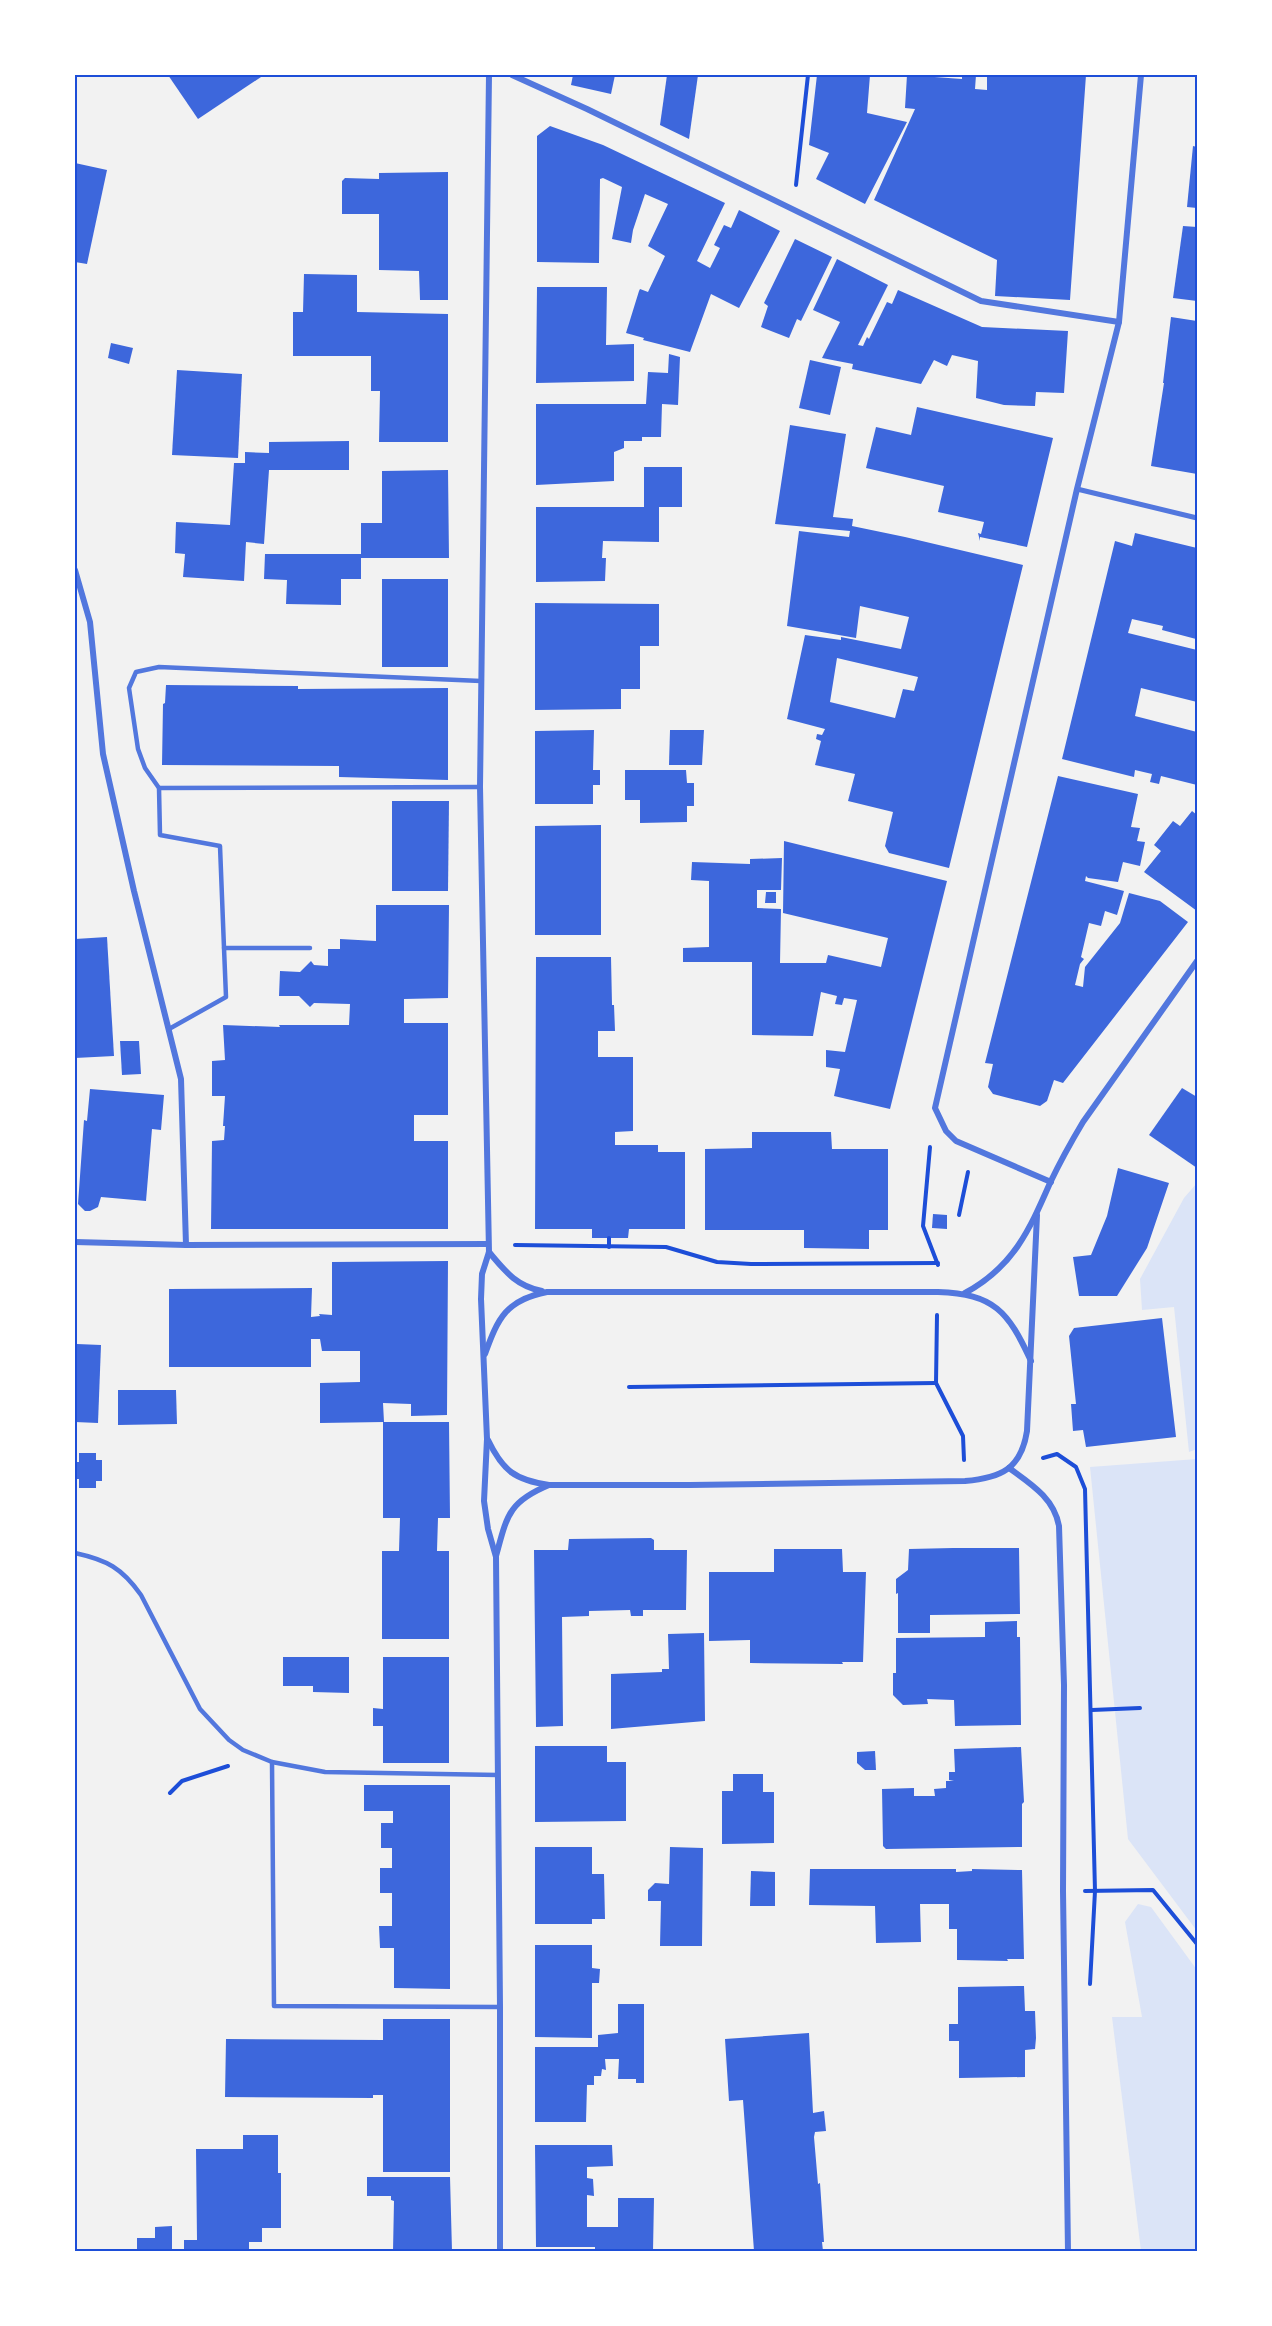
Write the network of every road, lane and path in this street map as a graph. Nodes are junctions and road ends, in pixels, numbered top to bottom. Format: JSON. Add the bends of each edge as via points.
{"nodes":[{"id":1,"x":489,"y":75,"type":"edge"},
{"id":2,"x":512,"y":75,"type":"edge"},
{"id":3,"x":808,"y":75,"type":"edge"},
{"id":4,"x":1141,"y":75,"type":"edge"},
{"id":5,"x":793,"y":210,"type":"junction"},
{"id":6,"x":1119,"y":322,"type":"junction"},
{"id":7,"x":1077,"y":489,"type":"junction"},
{"id":8,"x":1197,"y":518,"type":"edge"},
{"id":9,"x":75,"y":570,"type":"edge"},
{"id":10,"x":481,"y":681,"type":"junction"},
{"id":11,"x":480,"y":787,"type":"junction"},
{"id":12,"x":159,"y":788,"type":"junction"},
{"id":13,"x":224,"y":948,"type":"junction"},
{"id":14,"x":310,"y":948,"type":"dead end"},
{"id":15,"x":1197,"y":961,"type":"edge"},
{"id":16,"x":169,"y":1029,"type":"junction"},
{"id":17,"x":935,"y":1108,"type":"junction"},
{"id":18,"x":968,"y":1173,"type":"dead end"},
{"id":19,"x":1051,"y":1182,"type":"junction"},
{"id":20,"x":959,"y":1215,"type":"dead end"},
{"id":21,"x":1037,"y":1215,"type":"junction"},
{"id":22,"x":609,"y":1238,"type":"dead end"},
{"id":23,"x":75,"y":1242,"type":"edge"},
{"id":24,"x":488,"y":1244,"type":"junction"},
{"id":25,"x":186,"y":1245,"type":"junction"},
{"id":26,"x":609,"y":1247,"type":"junction"},
{"id":27,"x":489,"y":1252,"type":"junction"},
{"id":28,"x":938,"y":1263,"type":"junction"},
{"id":29,"x":547,"y":1292,"type":"junction"},
{"id":30,"x":938,"y":1292,"type":"junction"},
{"id":31,"x":965,"y":1293,"type":"junction"},
{"id":32,"x":484,"y":1357,"type":"junction"},
{"id":33,"x":1032,"y":1362,"type":"junction"},
{"id":34,"x":936,"y":1383,"type":"junction"},
{"id":35,"x":629,"y":1387,"type":"dead end"},
{"id":36,"x":487,"y":1439,"type":"junction"},
{"id":37,"x":1009,"y":1468,"type":"junction"},
{"id":38,"x":964,"y":1481,"type":"junction"},
{"id":39,"x":549,"y":1485,"type":"junction"},
{"id":40,"x":75,"y":1552,"type":"edge"},
{"id":41,"x":496,"y":1557,"type":"junction"},
{"id":42,"x":1140,"y":1708,"type":"dead end"},
{"id":43,"x":1092,"y":1710,"type":"dead end"},
{"id":44,"x":243,"y":1749,"type":"junction"},
{"id":45,"x":272,"y":1762,"type":"junction"},
{"id":46,"x":499,"y":1775,"type":"junction"},
{"id":47,"x":170,"y":1793,"type":"dead end"},
{"id":48,"x":1095,"y":1891,"type":"dead end"},
{"id":49,"x":1197,"y":1944,"type":"edge"},
{"id":50,"x":500,"y":2007,"type":"junction"},
{"id":51,"x":500,"y":2251,"type":"edge"},
{"id":52,"x":1068,"y":2251,"type":"edge"}],
"edges":[{"from":1,"to":10,"type":"street"},
{"from":2,"to":5,"type":"street"},
{"from":3,"to":5,"type":"path"},
{"from":4,"to":6,"type":"street"},
{"from":5,"to":6,"type":"street","via":[[981,301]]},
{"from":6,"to":7,"type":"street"},
{"from":7,"to":8,"type":"street"},
{"from":7,"to":17,"type":"street"},
{"from":9,"to":16,"type":"street","via":[[90,622],[103,754]]},
{"from":10,"to":11,"type":"street"},
{"from":10,"to":12,"type":"lane","via":[[159,667],[136,672],[129,688],[138,749]]},
{"from":11,"to":12,"type":"lane"},
{"from":11,"to":24,"type":"street"},
{"from":12,"to":13,"type":"lane","via":[[160,835],[220,846]]},
{"from":13,"to":14,"type":"lane"},
{"from":13,"to":16,"type":"lane","via":[[226,997]]},
{"from":15,"to":19,"type":"street","via":[[1083,1122]]},
{"from":16,"to":25,"type":"street","via":[[181,1079]]},
{"from":17,"to":19,"type":"street","via":[[946,1131],[956,1141]]},
{"from":17,"to":28,"type":"path","via":[[923,1226]]},
{"from":18,"to":20,"type":"path"},
{"from":19,"to":21,"type":"street"},
{"from":21,"to":31,"type":"street","via":[[1008,1260]]},
{"from":21,"to":33,"type":"street"},
{"from":22,"to":26,"type":"path"},
{"from":23,"to":25,"type":"street"},
{"from":24,"to":25,"type":"street"},
{"from":24,"to":26,"type":"path"},
{"from":24,"to":27,"type":"street"},
{"from":26,"to":28,"type":"path","via":[[666,1247],[717,1262],[752,1264]]},
{"from":27,"to":29,"type":"street","via":[[517,1283]]},
{"from":27,"to":32,"type":"street","via":[[482,1274]]},
{"from":28,"to":30,"type":"path"},
{"from":29,"to":30,"type":"street"},
{"from":29,"to":32,"type":"street","via":[[516,1302],[506,1310],[495,1325]]},
{"from":30,"to":31,"type":"street"},
{"from":30,"to":34,"type":"path"},
{"from":31,"to":33,"type":"street","via":[[1003,1313]]},
{"from":32,"to":36,"type":"street"},
{"from":33,"to":37,"type":"street","via":[[1025,1445]]},
{"from":34,"to":35,"type":"path"},
{"from":34,"to":38,"type":"path","via":[[963,1436]]},
{"from":36,"to":39,"type":"street","via":[[505,1470]]},
{"from":36,"to":41,"type":"street","via":[[484,1501]]},
{"from":37,"to":38,"type":"street","via":[[986,1480]]},
{"from":37,"to":52,"type":"street","via":[[1049,1500],[1059,1526],[1064,1685]]},
{"from":38,"to":39,"type":"street"},
{"from":39,"to":41,"type":"street","via":[[530,1493],[511,1510]]},
{"from":40,"to":44,"type":"lane","via":[[103,1560],[130,1580],[200,1709],[228,1740]]},
{"from":41,"to":46,"type":"street"},
{"from":42,"to":43,"type":"path"},
{"from":44,"to":45,"type":"lane"},
{"from":44,"to":47,"type":"path","via":[[226,1767],[182,1781]]},
{"from":45,"to":46,"type":"lane","via":[[326,1772]]},
{"from":45,"to":50,"type":"lane","via":[[274,2006]]},
{"from":46,"to":50,"type":"street"},
{"from":48,"to":49,"type":"path","via":[[1153,1890]]},
{"from":50,"to":51,"type":"street"}]}
